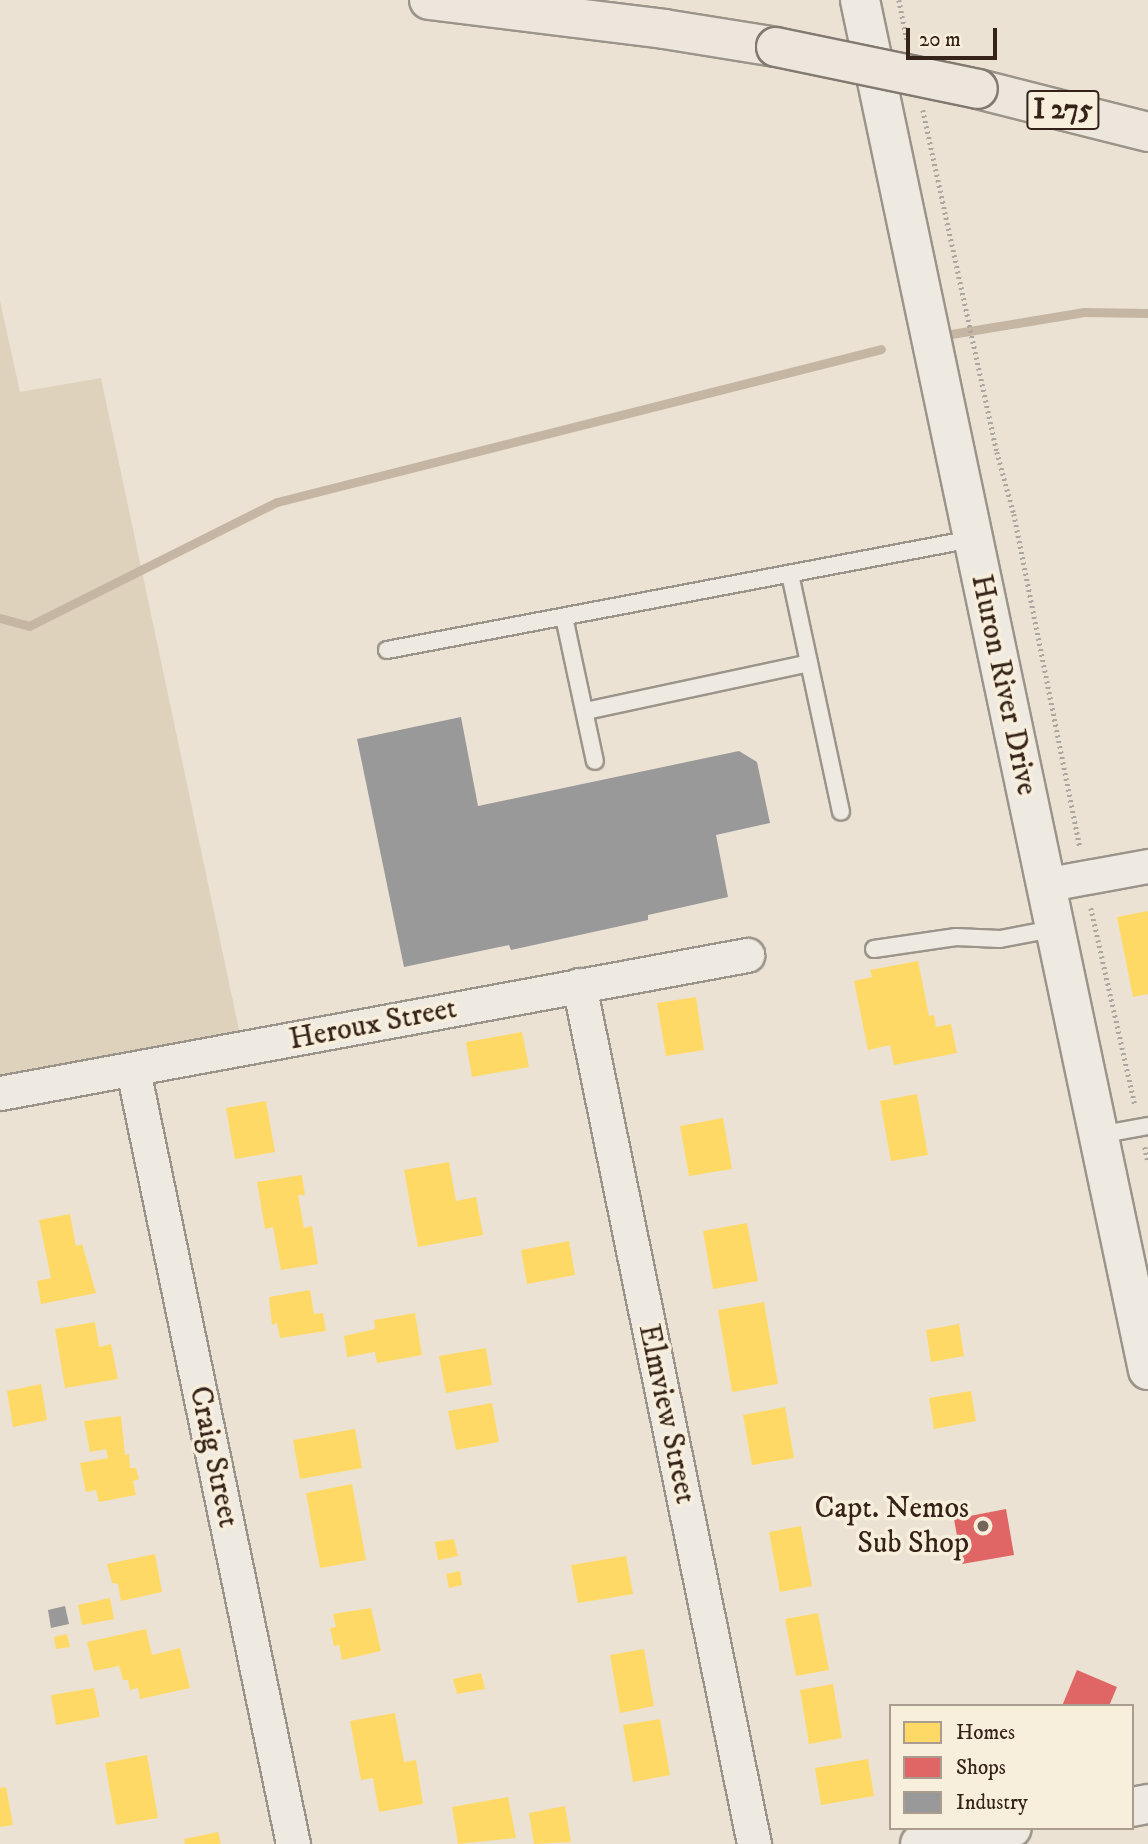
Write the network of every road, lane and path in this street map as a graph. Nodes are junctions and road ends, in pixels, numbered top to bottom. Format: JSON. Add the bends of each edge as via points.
{"nodes":[{"id":1,"x":429,"y":0,"type":"edge"},
{"id":2,"x":860,"y":0,"type":"edge"},
{"id":3,"x":899,"y":0,"type":"edge"},
{"id":4,"x":910,"y":51,"type":"dead end"},
{"id":5,"x":922,"y":105,"type":"dead end"},
{"id":6,"x":1148,"y":132,"type":"edge"},
{"id":7,"x":972,"y":539,"type":"junction"},
{"id":8,"x":790,"y":574,"type":"junction"},
{"id":9,"x":564,"y":617,"type":"junction"},
{"id":10,"x":387,"y":650,"type":"dead end"},
{"id":11,"x":809,"y":663,"type":"junction"},
{"id":12,"x":586,"y":711,"type":"junction"},
{"id":13,"x":595,"y":761,"type":"dead end"},
{"id":14,"x":841,"y":812,"type":"dead end"},
{"id":15,"x":1148,"y":866,"type":"edge"},
{"id":16,"x":1085,"y":877,"type":"junction"},
{"id":17,"x":1044,"y":885,"type":"junction"},
{"id":18,"x":1053,"y":929,"type":"junction"},
{"id":19,"x":874,"y":949,"type":"dead end"},
{"id":20,"x":747,"y":955,"type":"dead end"},
{"id":21,"x":579,"y":985,"type":"junction"},
{"id":22,"x":133,"y":1070,"type":"junction"},
{"id":23,"x":0,"y":1093,"type":"edge"},
{"id":24,"x":1144,"y":1127,"type":"edge"},
{"id":25,"x":1097,"y":1135,"type":"junction"},
{"id":26,"x":1148,"y":1163,"type":"edge"},
{"id":27,"x":1140,"y":1299,"type":"edge"},
{"id":28,"x":1148,"y":1370,"type":"edge"},
{"id":29,"x":1000,"y":1830,"type":"edge"},
{"id":30,"x":293,"y":1844,"type":"edge"},
{"id":31,"x":754,"y":1844,"type":"edge"},
{"id":32,"x":920,"y":1844,"type":"edge"}],
"edges":[{"from":1,"to":6,"type":"highway","number":"I 275","bridge":true,"via":[[776,47],[978,89]]},
{"from":2,"to":7,"type":"street","name":"Huron River Drive"},
{"from":3,"to":4,"type":"path"},
{"from":5,"to":16,"type":"path","via":[[1014,514]]},
{"from":7,"to":8,"type":"lane"},
{"from":7,"to":17,"type":"street","name":"Huron River Drive"},
{"from":8,"to":9,"type":"lane"},
{"from":8,"to":11,"type":"lane"},
{"from":9,"to":10,"type":"lane"},
{"from":9,"to":12,"type":"lane"},
{"from":11,"to":12,"type":"lane"},
{"from":11,"to":14,"type":"lane"},
{"from":12,"to":13,"type":"lane"},
{"from":15,"to":16,"type":"street"},
{"from":16,"to":17,"type":"street"},
{"from":16,"to":24,"type":"path"},
{"from":17,"to":18,"type":"street","name":"Huron River Drive"},
{"from":18,"to":19,"type":"lane","via":[[1000,939],[956,937]]},
{"from":18,"to":25,"type":"street","name":"Huron River Drive"},
{"from":20,"to":21,"type":"street","name":"Heroux Street"},
{"from":21,"to":22,"type":"street","name":"Heroux Street"},
{"from":21,"to":31,"type":"street","name":"Elmview Street"},
{"from":22,"to":23,"type":"street","name":"Heroux Street"},
{"from":22,"to":30,"type":"street","name":"Craig Street"},
{"from":24,"to":25,"type":"lane"},
{"from":24,"to":26,"type":"path"},
{"from":25,"to":27,"type":"street","name":"Huron River Drive"},
{"from":27,"to":28,"type":"street","name":"Huron River Drive"},
{"from":29,"to":32,"type":"street"}]}
